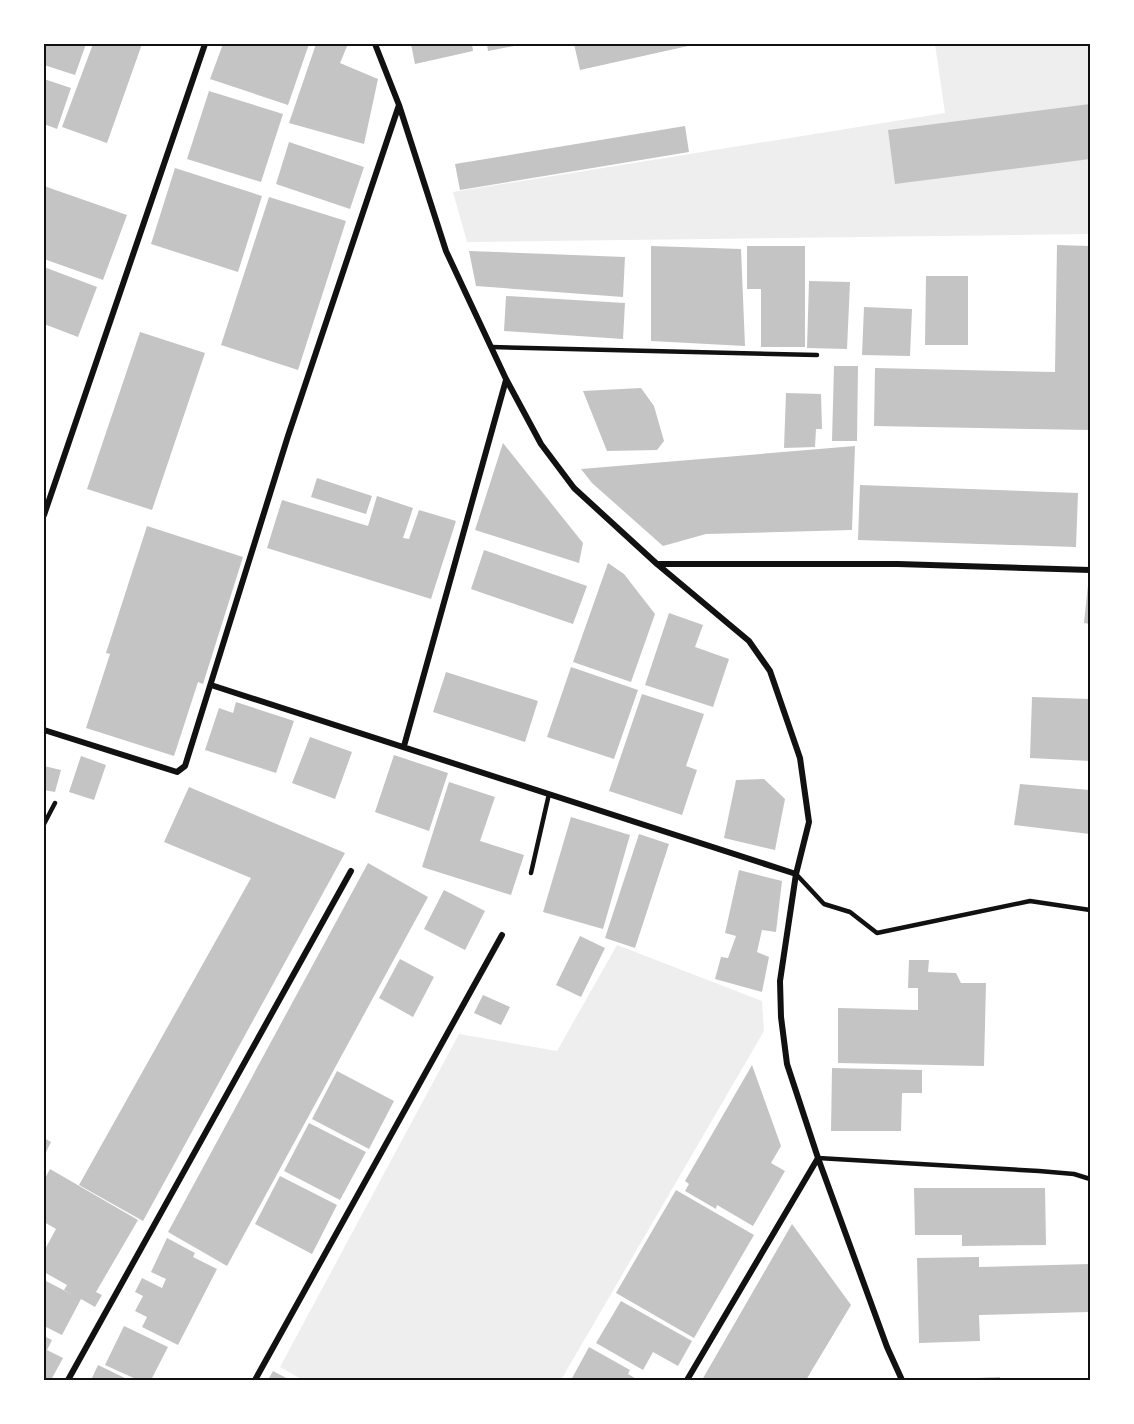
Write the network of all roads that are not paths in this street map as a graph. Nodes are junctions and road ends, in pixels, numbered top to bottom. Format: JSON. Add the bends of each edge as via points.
{"nodes":[{"id":1,"x":205,"y":44,"type":"edge"},
{"id":2,"x":375,"y":44,"type":"edge"},
{"id":3,"x":399,"y":105,"type":"junction"},
{"id":4,"x":491,"y":347,"type":"junction"},
{"id":5,"x":817,"y":356,"type":"dead end"},
{"id":6,"x":506,"y":379,"type":"junction"},
{"id":7,"x":44,"y":515,"type":"edge"},
{"id":8,"x":657,"y":564,"type":"junction"},
{"id":9,"x":1090,"y":570,"type":"edge"},
{"id":10,"x":212,"y":685,"type":"junction"},
{"id":11,"x":44,"y":730,"type":"edge"},
{"id":12,"x":404,"y":746,"type":"junction"},
{"id":13,"x":549,"y":794,"type":"junction"},
{"id":14,"x":55,"y":803,"type":"dead end"},
{"id":15,"x":44,"y":824,"type":"edge"},
{"id":16,"x":351,"y":871,"type":"dead end"},
{"id":17,"x":531,"y":873,"type":"dead end"},
{"id":18,"x":796,"y":874,"type":"junction"},
{"id":19,"x":1090,"y":910,"type":"edge"},
{"id":20,"x":502,"y":935,"type":"dead end"},
{"id":21,"x":818,"y":1158,"type":"junction"},
{"id":22,"x":1090,"y":1179,"type":"edge"},
{"id":23,"x":68,"y":1380,"type":"edge"},
{"id":24,"x":255,"y":1380,"type":"edge"},
{"id":25,"x":687,"y":1380,"type":"edge"},
{"id":26,"x":902,"y":1380,"type":"edge"}],
"edges":[{"from":1,"to":7,"type":"street"},
{"from":2,"to":3,"type":"street"},
{"from":3,"to":4,"type":"street","via":[[446,251]]},
{"from":3,"to":10,"type":"street","via":[[288,436]]},
{"from":4,"to":5,"type":"lane"},
{"from":4,"to":6,"type":"street"},
{"from":6,"to":8,"type":"street","via":[[541,444],[574,488]]},
{"from":6,"to":12,"type":"street"},
{"from":8,"to":9,"type":"street","via":[[898,564]]},
{"from":8,"to":18,"type":"street","via":[[749,641],[770,670],[800,758],[809,822]]},
{"from":10,"to":11,"type":"street","via":[[185,766],[177,772]]},
{"from":10,"to":12,"type":"street"},
{"from":12,"to":13,"type":"street"},
{"from":13,"to":17,"type":"lane"},
{"from":13,"to":18,"type":"street"},
{"from":14,"to":15,"type":"lane"},
{"from":16,"to":23,"type":"street"},
{"from":18,"to":19,"type":"lane","via":[[824,904],[849,912],[877,933],[1030,901]]},
{"from":18,"to":21,"type":"street","via":[[780,981],[781,1017],[787,1064]]},
{"from":20,"to":24,"type":"street"},
{"from":21,"to":22,"type":"lane","via":[[1039,1171]]},
{"from":21,"to":25,"type":"street"},
{"from":21,"to":26,"type":"street"}]}
